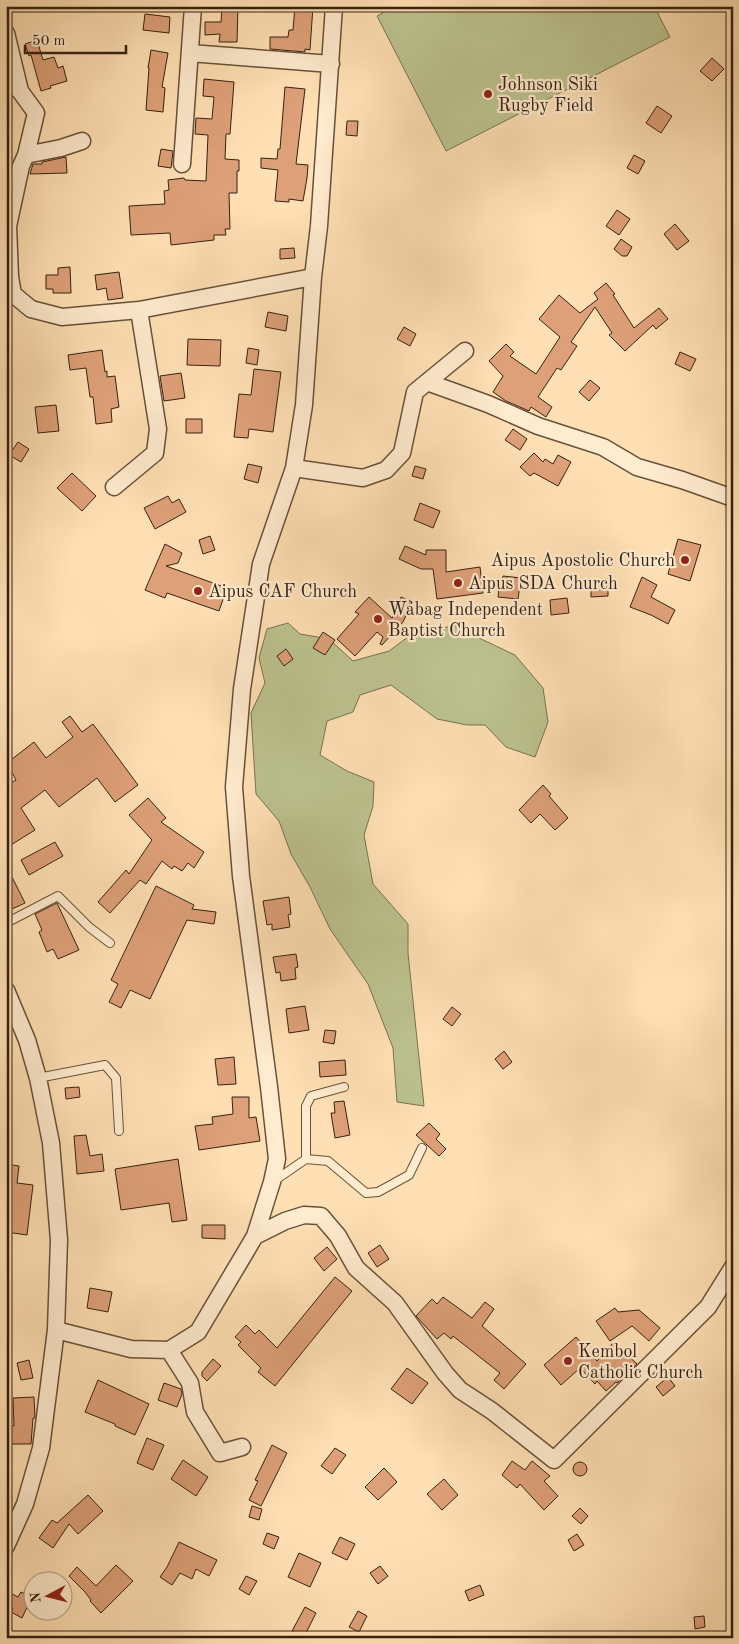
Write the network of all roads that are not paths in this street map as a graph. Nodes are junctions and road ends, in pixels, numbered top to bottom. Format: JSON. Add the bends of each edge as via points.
{"nodes":[{"id":1,"x":193,"y":6,"type":"edge"},
{"id":2,"x":334,"y":6,"type":"edge"},
{"id":3,"x":6,"y":33,"type":"edge"},
{"id":4,"x":190,"y":53,"type":"junction"},
{"id":5,"x":331,"y":64,"type":"junction"},
{"id":6,"x":6,"y":80,"type":"edge"},
{"id":7,"x":20,"y":91,"type":"junction"},
{"id":8,"x":82,"y":141,"type":"dead end"},
{"id":9,"x":26,"y":154,"type":"junction"},
{"id":10,"x":182,"y":164,"type":"dead end"},
{"id":11,"x":8,"y":276,"type":"edge"},
{"id":12,"x":313,"y":277,"type":"junction"},
{"id":13,"x":139,"y":310,"type":"junction"},
{"id":14,"x":465,"y":350,"type":"dead end"},
{"id":15,"x":427,"y":382,"type":"junction"},
{"id":16,"x":294,"y":468,"type":"junction"},
{"id":17,"x":114,"y":487,"type":"dead end"},
{"id":18,"x":733,"y":496,"type":"edge"},
{"id":19,"x":6,"y":922,"type":"edge"},
{"id":20,"x":110,"y":943,"type":"dead end"},
{"id":21,"x":6,"y":990,"type":"edge"},
{"id":22,"x":38,"y":1078,"type":"junction"},
{"id":23,"x":344,"y":1087,"type":"dead end"},
{"id":24,"x":119,"y":1131,"type":"dead end"},
{"id":25,"x":422,"y":1148,"type":"dead end"},
{"id":26,"x":306,"y":1159,"type":"junction"},
{"id":27,"x":272,"y":1182,"type":"junction"},
{"id":28,"x":256,"y":1236,"type":"junction"},
{"id":29,"x":733,"y":1267,"type":"edge"},
{"id":30,"x":56,"y":1330,"type":"junction"},
{"id":31,"x":169,"y":1350,"type":"junction"},
{"id":32,"x":242,"y":1447,"type":"dead end"},
{"id":33,"x":6,"y":1546,"type":"edge"}],
"edges":[{"from":1,"to":4,"type":"street"},
{"from":2,"to":5,"type":"street"},
{"from":3,"to":7,"type":"street"},
{"from":4,"to":5,"type":"street"},
{"from":4,"to":10,"type":"street"},
{"from":5,"to":12,"type":"street"},
{"from":6,"to":7,"type":"street"},
{"from":7,"to":9,"type":"street","via":[[36,113]]},
{"from":8,"to":9,"type":"street"},
{"from":9,"to":11,"type":"street","via":[[8,226]]},
{"from":11,"to":13,"type":"street","via":[[13,294],[32,309],[62,317]]},
{"from":12,"to":13,"type":"street"},
{"from":12,"to":16,"type":"street","via":[[304,405]]},
{"from":13,"to":17,"type":"street","via":[[158,429],[155,453]]},
{"from":14,"to":15,"type":"street"},
{"from":15,"to":16,"type":"street","via":[[415,392],[402,453],[386,470],[363,478]]},
{"from":15,"to":18,"type":"street","via":[[538,426],[603,447],[637,468]]},
{"from":16,"to":27,"type":"street","via":[[261,564],[242,689],[234,787],[240,876],[277,1159]]},
{"from":19,"to":20,"type":"lane","via":[[58,896],[88,927]]},
{"from":21,"to":22,"type":"street","via":[[28,1040]]},
{"from":22,"to":24,"type":"lane","via":[[105,1065],[116,1078]]},
{"from":22,"to":30,"type":"street","via":[[51,1143],[59,1240]]},
{"from":23,"to":26,"type":"lane","via":[[311,1096],[306,1106]]},
{"from":25,"to":26,"type":"lane","via":[[409,1175],[378,1192],[366,1193],[328,1161]]},
{"from":26,"to":27,"type":"lane"},
{"from":27,"to":28,"type":"street"},
{"from":28,"to":29,"type":"street","via":[[304,1215],[321,1216],[338,1236],[356,1268],[395,1303],[460,1390],[554,1460],[708,1307]]},
{"from":28,"to":31,"type":"street","via":[[198,1332]]},
{"from":30,"to":31,"type":"street","via":[[131,1348]]},
{"from":30,"to":33,"type":"street","via":[[41,1448],[25,1504]]},
{"from":31,"to":32,"type":"street","via":[[190,1383],[194,1412],[220,1453]]}]}
